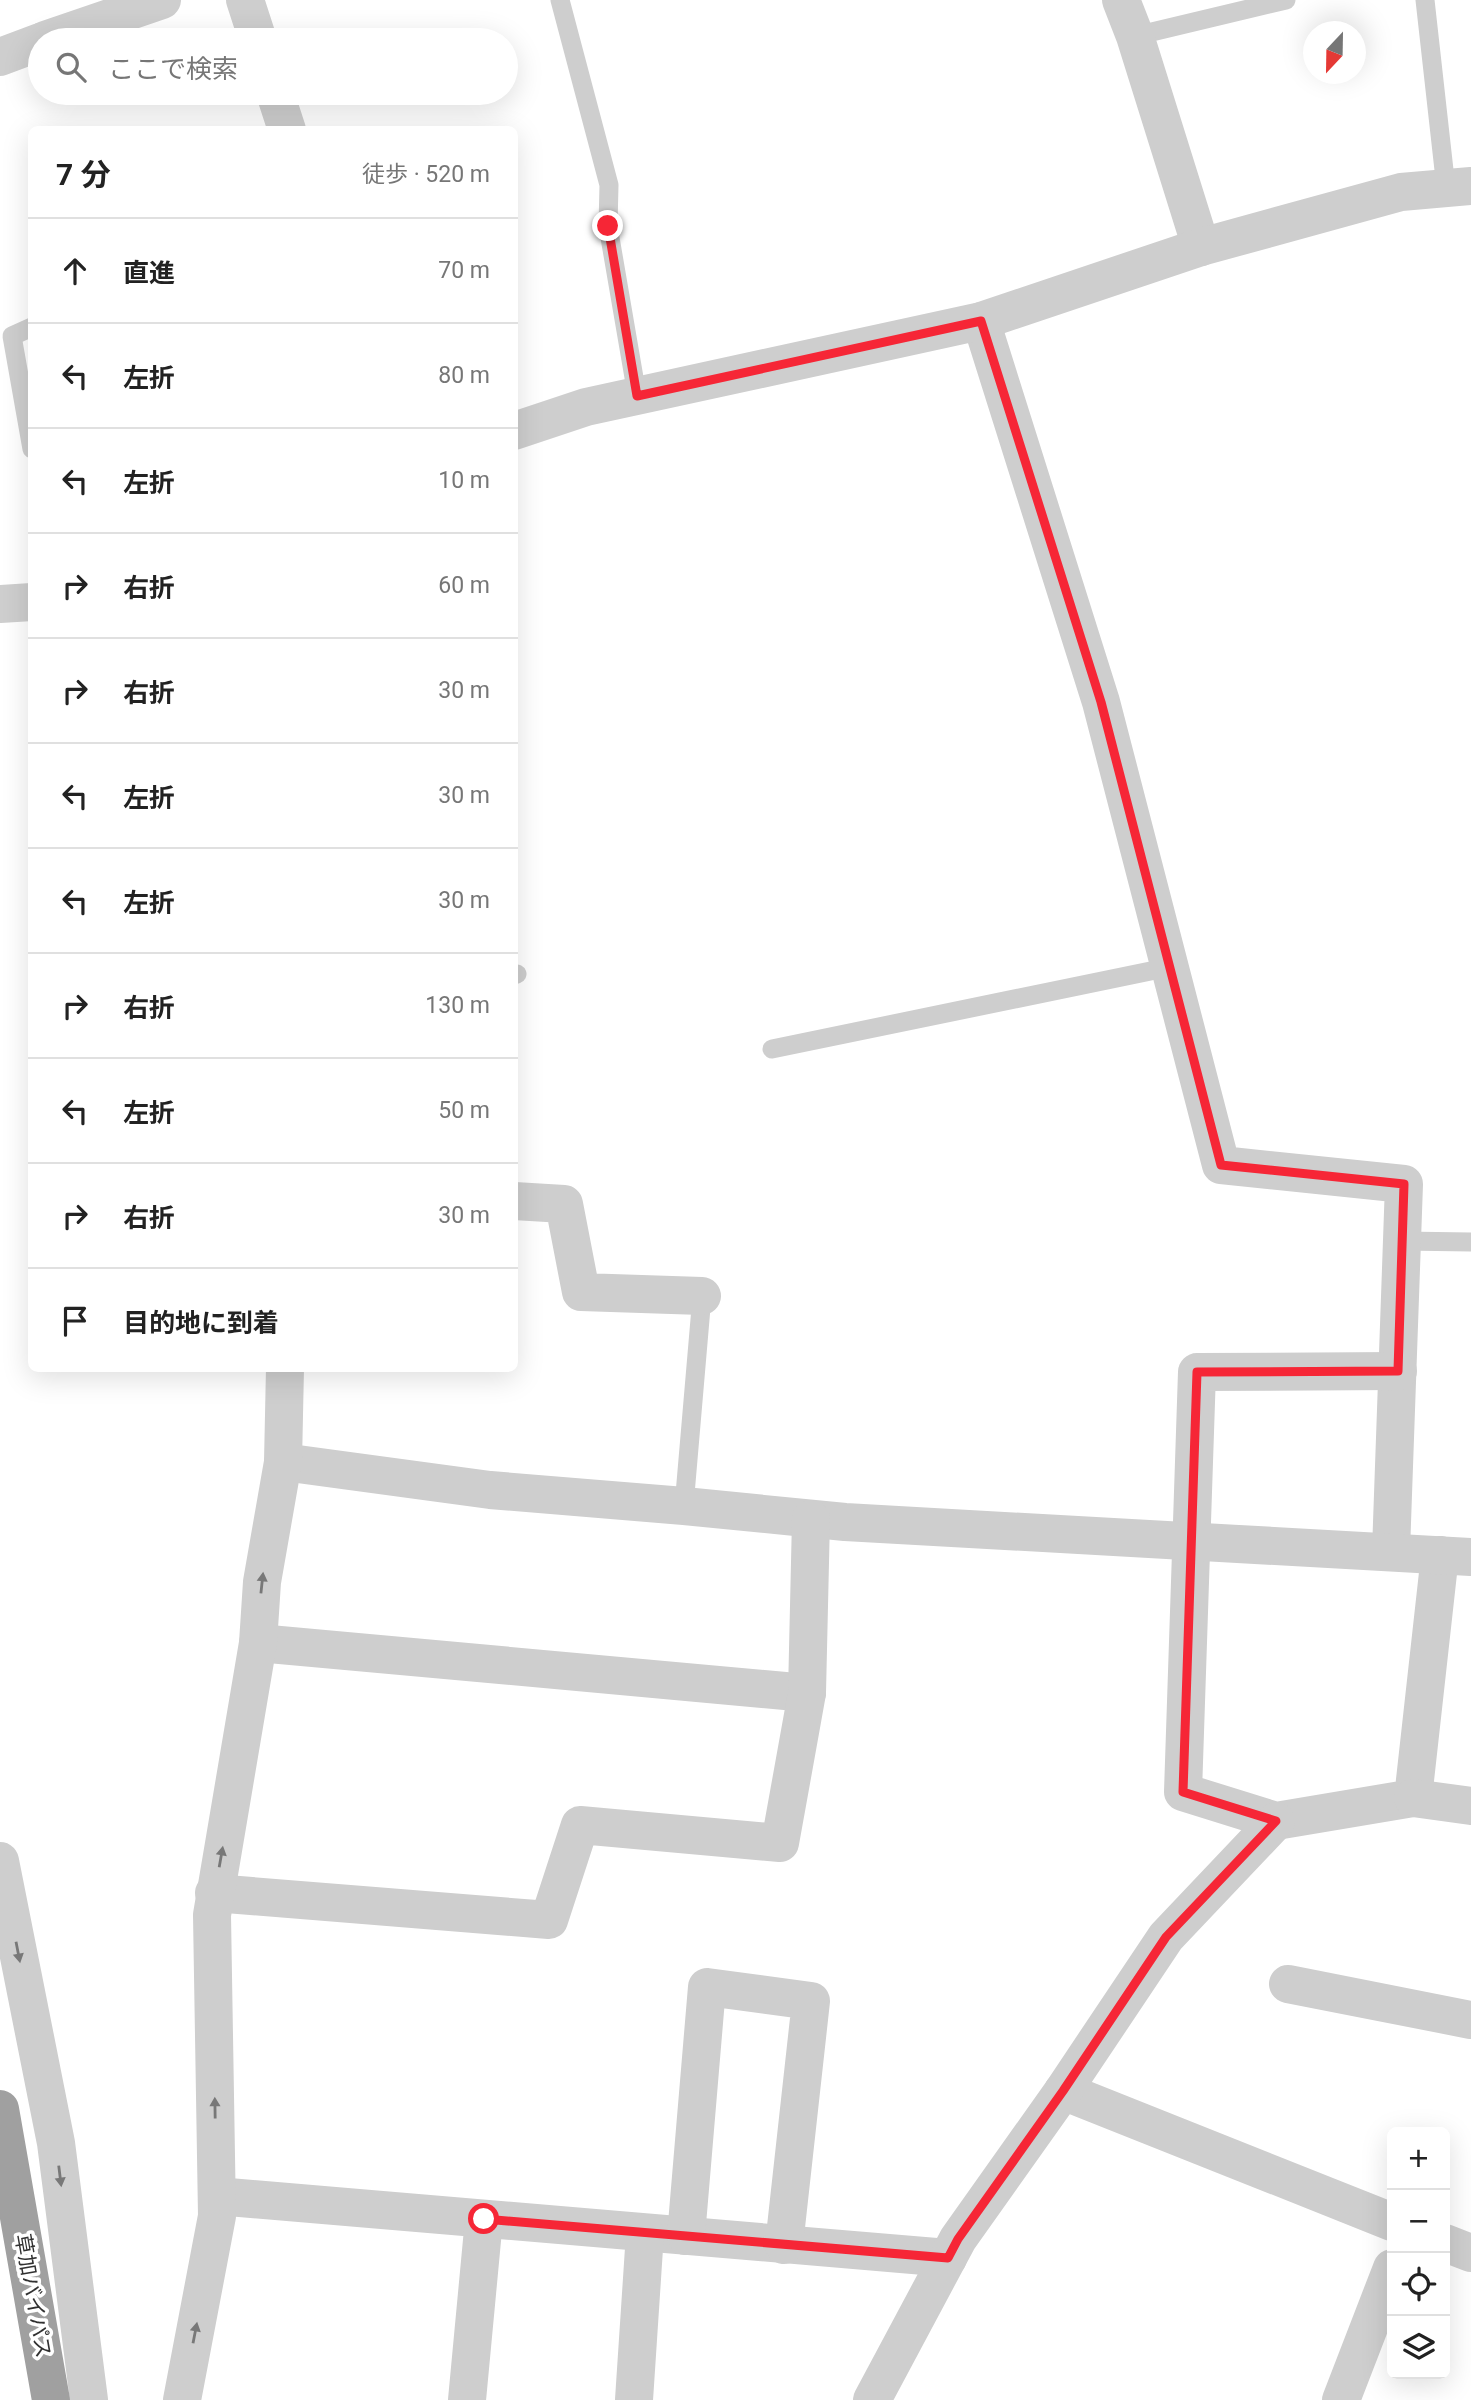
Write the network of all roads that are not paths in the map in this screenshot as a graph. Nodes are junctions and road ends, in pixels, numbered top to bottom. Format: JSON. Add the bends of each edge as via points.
{"nodes":[{"id":1,"x":162,"y":0,"type":"edge"},
{"id":2,"x":245,"y":0,"type":"edge"},
{"id":3,"x":560,"y":0,"type":"edge"},
{"id":4,"x":1121,"y":0,"type":"edge"},
{"id":5,"x":1286,"y":0,"type":"edge"},
{"id":6,"x":1424,"y":0,"type":"edge"},
{"id":7,"x":80,"y":28,"type":"edge"},
{"id":8,"x":254,"y":28,"type":"edge"},
{"id":9,"x":1135,"y":36,"type":"junction"},
{"id":10,"x":28,"y":46,"type":"edge"},
{"id":11,"x":0,"y":57,"type":"edge"},
{"id":12,"x":279,"y":105,"type":"edge"},
{"id":13,"x":286,"y":126,"type":"edge"},
{"id":14,"x":1459,"y":187,"type":"edge"},
{"id":15,"x":1201,"y":247,"type":"junction"},
{"id":16,"x":981,"y":321,"type":"junction"},
{"id":17,"x":28,"y":329,"type":"edge"},
{"id":18,"x":637,"y":396,"type":"junction"},
{"id":19,"x":28,"y":426,"type":"edge"},
{"id":20,"x":518,"y":431,"type":"edge"},
{"id":21,"x":28,"y":602,"type":"edge"},
{"id":22,"x":0,"y":604,"type":"edge"},
{"id":23,"x":1170,"y":967,"type":"junction"},
{"id":24,"x":772,"y":1049,"type":"dead end"},
{"id":25,"x":518,"y":1200,"type":"edge"},
{"id":26,"x":1402,"y":1241,"type":"junction"},
{"id":27,"x":1471,"y":1242,"type":"edge"},
{"id":28,"x":702,"y":1296,"type":"joint"},
{"id":29,"x":1398,"y":1371,"type":"junction"},
{"id":30,"x":285,"y":1372,"type":"edge"},
{"id":31,"x":283,"y":1462,"type":"junction"},
{"id":32,"x":684,"y":1506,"type":"junction"},
{"id":33,"x":811,"y":1519,"type":"junction"},
{"id":34,"x":1191,"y":1540,"type":"junction"},
{"id":35,"x":1391,"y":1551,"type":"junction"},
{"id":36,"x":1455,"y":1556,"type":"edge"},
{"id":37,"x":258,"y":1643,"type":"junction"},
{"id":38,"x":807,"y":1693,"type":"junction"},
{"id":39,"x":1413,"y":1798,"type":"junction"},
{"id":40,"x":1471,"y":1806,"type":"edge"},
{"id":41,"x":1276,"y":1821,"type":"junction"},
{"id":42,"x":0,"y":1861,"type":"edge"},
{"id":43,"x":214,"y":1893,"type":"junction"},
{"id":44,"x":1288,"y":1984,"type":"dead end"},
{"id":45,"x":1471,"y":2020,"type":"edge"},
{"id":46,"x":1063,"y":2091,"type":"junction"},
{"id":47,"x":0,"y":2109,"type":"edge"},
{"id":48,"x":217,"y":2196,"type":"junction"},
{"id":49,"x":484,"y":2219,"type":"junction"},
{"id":50,"x":1387,"y":2220,"type":"edge"},
{"id":51,"x":645,"y":2233,"type":"junction"},
{"id":52,"x":686,"y":2236,"type":"junction"},
{"id":53,"x":1450,"y":2244,"type":"edge"},
{"id":54,"x":784,"y":2245,"type":"junction"},
{"id":55,"x":1471,"y":2253,"type":"edge"},
{"id":56,"x":948,"y":2258,"type":"junction"},
{"id":57,"x":1387,"y":2281,"type":"edge"},
{"id":58,"x":51,"y":2400,"type":"edge"},
{"id":59,"x":89,"y":2400,"type":"edge"},
{"id":60,"x":182,"y":2400,"type":"edge"},
{"id":61,"x":467,"y":2400,"type":"edge"},
{"id":62,"x":634,"y":2400,"type":"edge"},
{"id":63,"x":872,"y":2400,"type":"edge"},
{"id":64,"x":1341,"y":2400,"type":"edge"}],
"edges":[{"from":1,"to":7,"type":"street"},
{"from":2,"to":8,"type":"street"},
{"from":3,"to":18,"type":"lane","via":[[609,185],[608,226]]},
{"from":4,"to":9,"type":"street"},
{"from":5,"to":9,"type":"lane"},
{"from":6,"to":14,"type":"lane"},
{"from":9,"to":15,"type":"street"},
{"from":10,"to":11,"type":"street"},
{"from":12,"to":13,"type":"street"},
{"from":14,"to":15,"type":"street","via":[[1401,192]]},
{"from":15,"to":16,"type":"street"},
{"from":16,"to":18,"type":"street"},
{"from":16,"to":23,"type":"street","via":[[1101,702]]},
{"from":17,"to":19,"type":"lane","via":[[12,336]]},
{"from":18,"to":20,"type":"street","via":[[586,407]]},
{"from":21,"to":22,"type":"street"},
{"from":23,"to":24,"type":"lane"},
{"from":23,"to":26,"type":"street","via":[[1221,1165],[1404,1184]]},
{"from":25,"to":28,"type":"street","via":[[564,1204],[581,1292]]},
{"from":26,"to":27,"type":"lane"},
{"from":26,"to":29,"type":"street"},
{"from":28,"to":32,"type":"lane"},
{"from":29,"to":34,"type":"street","via":[[1197,1372]]},
{"from":29,"to":35,"type":"street"},
{"from":30,"to":31,"type":"street"},
{"from":31,"to":32,"type":"street","via":[[490,1490]]},
{"from":37,"to":31,"type":"street","one_way":true,"via":[[262,1582]]},
{"from":32,"to":33,"type":"street"},
{"from":33,"to":34,"type":"street"},
{"from":33,"to":38,"type":"street"},
{"from":34,"to":35,"type":"street"},
{"from":34,"to":41,"type":"street","via":[[1183,1792]]},
{"from":35,"to":36,"type":"street"},
{"from":36,"to":39,"type":"street"},
{"from":37,"to":38,"type":"street"},
{"from":43,"to":37,"type":"street","one_way":true},
{"from":38,"to":43,"type":"street","via":[[780,1843],[580,1825],[549,1920]]},
{"from":39,"to":40,"type":"street"},
{"from":39,"to":41,"type":"street"},
{"from":41,"to":46,"type":"street","via":[[1166,1937]]},
{"from":42,"to":59,"type":"street","one_way":true,"via":[[55,2143]]},
{"from":48,"to":43,"type":"street","one_way":true},
{"from":44,"to":45,"type":"street"},
{"from":46,"to":50,"type":"street"},
{"from":46,"to":56,"type":"street"},
{"from":47,"to":58,"type":"highway","name":"草加バイパス"},
{"from":48,"to":49,"type":"street"},
{"from":60,"to":48,"type":"street","one_way":true,"via":[[218,2216]]},
{"from":49,"to":51,"type":"street"},
{"from":49,"to":61,"type":"street"},
{"from":51,"to":52,"type":"street"},
{"from":51,"to":62,"type":"street"},
{"from":52,"to":54,"type":"street"},
{"from":52,"to":54,"type":"street","via":[[707,1987],[811,2001]]},
{"from":53,"to":55,"type":"street"},
{"from":54,"to":56,"type":"street"},
{"from":56,"to":63,"type":"street"},
{"from":57,"to":64,"type":"street"}]}
